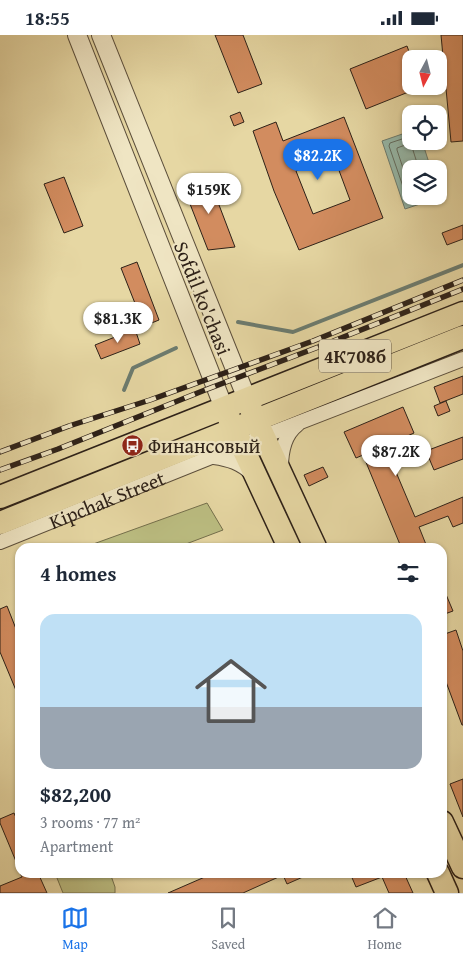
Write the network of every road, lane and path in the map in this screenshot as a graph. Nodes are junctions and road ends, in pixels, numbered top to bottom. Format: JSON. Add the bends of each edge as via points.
{"nodes":[{"id":1,"x":77,"y":35,"type":"edge"},
{"id":2,"x":101,"y":35,"type":"edge"},
{"id":3,"x":463,"y":313,"type":"edge"},
{"id":4,"x":463,"y":337,"type":"edge"},
{"id":5,"x":226,"y":345,"type":"junction"},
{"id":6,"x":203,"y":355,"type":"junction"},
{"id":7,"x":463,"y":359,"type":"edge"},
{"id":8,"x":247,"y":399,"type":"junction"},
{"id":9,"x":224,"y":408,"type":"junction"},
{"id":10,"x":300,"y":423,"type":"junction"},
{"id":11,"x":260,"y":428,"type":"junction"},
{"id":12,"x":238,"y":437,"type":"junction"},
{"id":13,"x":213,"y":456,"type":"junction"},
{"id":14,"x":281,"y":474,"type":"junction"},
{"id":15,"x":259,"y":483,"type":"junction"},
{"id":16,"x":0,"y":497,"type":"edge"},
{"id":17,"x":0,"y":523,"type":"edge"},
{"id":18,"x":0,"y":542,"type":"edge"},
{"id":19,"x":287,"y":543,"type":"edge"},
{"id":20,"x":313,"y":543,"type":"edge"},
{"id":21,"x":447,"y":833,"type":"edge"},
{"id":22,"x":463,"y":867,"type":"edge"},
{"id":23,"x":440,"y":878,"type":"edge"},
{"id":24,"x":447,"y":893,"type":"edge"}],
"edges":[{"from":1,"to":6,"type":"street","name":"Sofdil ko'chasi"},
{"from":2,"to":5,"type":"street","name":"Sofdil ko'chasi"},
{"from":3,"to":8,"type":"main road","name":"Kipchak Street","number":"4К708б"},
{"from":4,"to":11,"type":"main road","name":"Kipchak Street"},
{"from":5,"to":6,"type":"street"},
{"from":5,"to":8,"type":"street","name":"Sofdil ko'chasi"},
{"from":6,"to":9,"type":"street","name":"Sofdil ko'chasi"},
{"from":7,"to":10,"type":"street","name":"Kipchak Street"},
{"from":8,"to":9,"type":"main road","name":"Kipchak Street"},
{"from":8,"to":11,"type":"main road"},
{"from":8,"to":12,"type":"main road"},
{"from":9,"to":12,"type":"main road"},
{"from":9,"to":16,"type":"main road","name":"Kipchak Street"},
{"from":10,"to":11,"type":"street","name":"Kipchak Street"},
{"from":10,"to":14,"type":"street","via":[[286,439]]},
{"from":11,"to":12,"type":"main road","name":"Kipchak Street"},
{"from":11,"to":14,"type":"main road"},
{"from":12,"to":13,"type":"street","name":"Kipchak Street"},
{"from":12,"to":15,"type":"main road"},
{"from":12,"to":17,"type":"main road","name":"Kipchak Street"},
{"from":13,"to":15,"type":"street","via":[[233,460]]},
{"from":13,"to":18,"type":"street","name":"Kipchak Street"},
{"from":14,"to":20,"type":"main road"},
{"from":15,"to":19,"type":"main road"},
{"from":21,"to":22,"type":"main road"},
{"from":23,"to":24,"type":"main road"}]}
